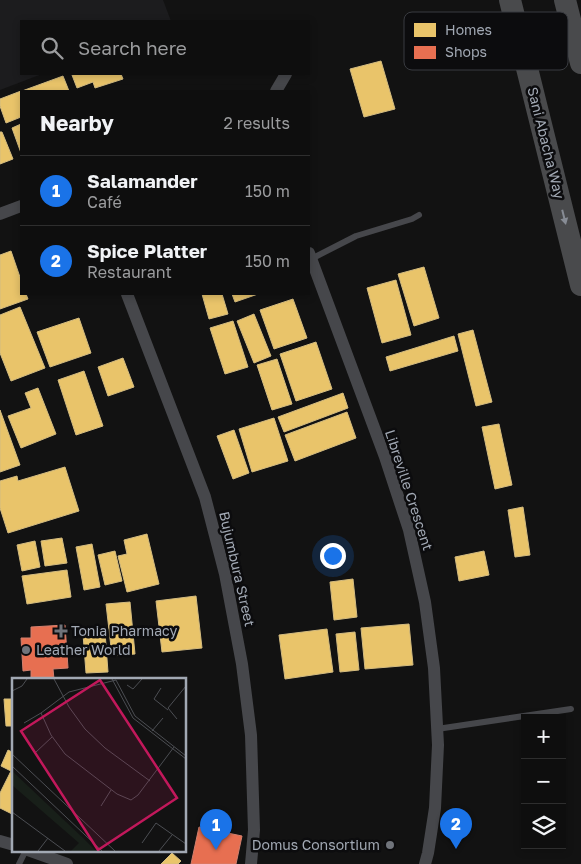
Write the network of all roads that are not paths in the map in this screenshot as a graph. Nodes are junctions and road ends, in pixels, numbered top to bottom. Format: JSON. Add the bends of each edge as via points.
{"nodes":[{"id":1,"x":566,"y":0,"type":"edge"},
{"id":2,"x":581,"y":63,"type":"edge"},
{"id":3,"x":527,"y":70,"type":"edge"},
{"id":4,"x":285,"y":75,"type":"edge"},
{"id":5,"x":277,"y":90,"type":"edge"},
{"id":6,"x":20,"y":206,"type":"edge"},
{"id":7,"x":0,"y":214,"type":"edge"},
{"id":8,"x":419,"y":215,"type":"dead end"},
{"id":9,"x":310,"y":256,"type":"edge"},
{"id":10,"x":581,"y":285,"type":"edge"},
{"id":11,"x":127,"y":295,"type":"edge"},
{"id":12,"x":571,"y":709,"type":"dead end"},
{"id":13,"x":438,"y":729,"type":"junction"},
{"id":14,"x":0,"y":840,"type":"edge"},
{"id":15,"x":12,"y":844,"type":"edge"},
{"id":16,"x":26,"y":852,"type":"edge"},
{"id":17,"x":33,"y":852,"type":"edge"},
{"id":18,"x":19,"y":864,"type":"edge"},
{"id":19,"x":67,"y":864,"type":"edge"},
{"id":20,"x":251,"y":864,"type":"edge"},
{"id":21,"x":425,"y":864,"type":"edge"}],
"edges":[{"from":1,"to":2,"type":"highway"},
{"from":3,"to":10,"type":"highway","name":"Sani Abacha Way","one_way":true},
{"from":4,"to":5,"type":"street"},
{"from":6,"to":7,"type":"street"},
{"from":8,"to":9,"type":"lane","via":[[356,236]]},
{"from":9,"to":13,"type":"street","name":"Libreville Crescent","via":[[409,530],[425,602]]},
{"from":11,"to":20,"type":"street","name":"Bujumbura Street","via":[[205,497],[225,574],[251,735],[254,830]]},
{"from":12,"to":13,"type":"lane"},
{"from":13,"to":21,"type":"street","name":"Libreville Crescent","via":[[435,808]]},
{"from":14,"to":15,"type":"street"},
{"from":16,"to":18,"type":"lane"},
{"from":17,"to":19,"type":"street"}]}
